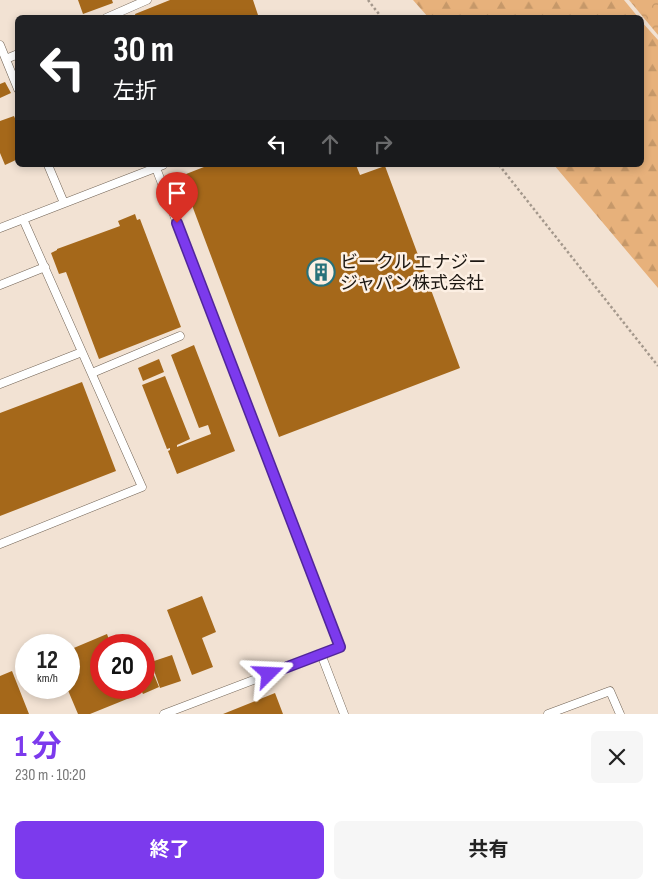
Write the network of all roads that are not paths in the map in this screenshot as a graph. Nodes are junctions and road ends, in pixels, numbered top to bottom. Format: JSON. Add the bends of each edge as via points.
{"nodes":[{"id":1,"x":148,"y":0,"type":"edge"},
{"id":2,"x":113,"y":15,"type":"edge"},
{"id":3,"x":0,"y":45,"type":"edge"},
{"id":4,"x":15,"y":55,"type":"edge"},
{"id":5,"x":6,"y":59,"type":"junction"},
{"id":6,"x":15,"y":82,"type":"edge"},
{"id":7,"x":49,"y":167,"type":"edge"},
{"id":8,"x":156,"y":167,"type":"edge"},
{"id":9,"x":159,"y":167,"type":"edge"},
{"id":10,"x":64,"y":203,"type":"junction"},
{"id":11,"x":23,"y":219,"type":"junction"},
{"id":12,"x":0,"y":228,"type":"edge"},
{"id":13,"x":45,"y":267,"type":"junction"},
{"id":14,"x":0,"y":285,"type":"edge"},
{"id":15,"x":180,"y":336,"type":"dead end"},
{"id":16,"x":82,"y":352,"type":"junction"},
{"id":17,"x":92,"y":373,"type":"junction"},
{"id":18,"x":0,"y":384,"type":"edge"},
{"id":19,"x":0,"y":544,"type":"edge"},
{"id":20,"x":321,"y":654,"type":"junction"},
{"id":21,"x":184,"y":710,"type":"edge"},
{"id":22,"x":164,"y":714,"type":"edge"},
{"id":23,"x":344,"y":714,"type":"edge"},
{"id":24,"x":548,"y":714,"type":"edge"},
{"id":25,"x":620,"y":714,"type":"edge"}],
"edges":[{"from":1,"to":2,"type":"lane"},
{"from":3,"to":5,"type":"lane"},
{"from":4,"to":5,"type":"lane"},
{"from":5,"to":6,"type":"lane"},
{"from":7,"to":10,"type":"lane"},
{"from":8,"to":10,"type":"lane"},
{"from":9,"to":20,"type":"lane","via":[[340,647]]},
{"from":10,"to":11,"type":"lane"},
{"from":11,"to":12,"type":"lane"},
{"from":11,"to":13,"type":"lane"},
{"from":13,"to":14,"type":"lane"},
{"from":13,"to":16,"type":"lane"},
{"from":15,"to":17,"type":"lane"},
{"from":16,"to":17,"type":"lane"},
{"from":16,"to":18,"type":"lane"},
{"from":17,"to":19,"type":"lane","via":[[142,487]]},
{"from":20,"to":21,"type":"lane"},
{"from":20,"to":23,"type":"lane"},
{"from":21,"to":22,"type":"lane"},
{"from":24,"to":25,"type":"lane","via":[[610,691]]}]}
